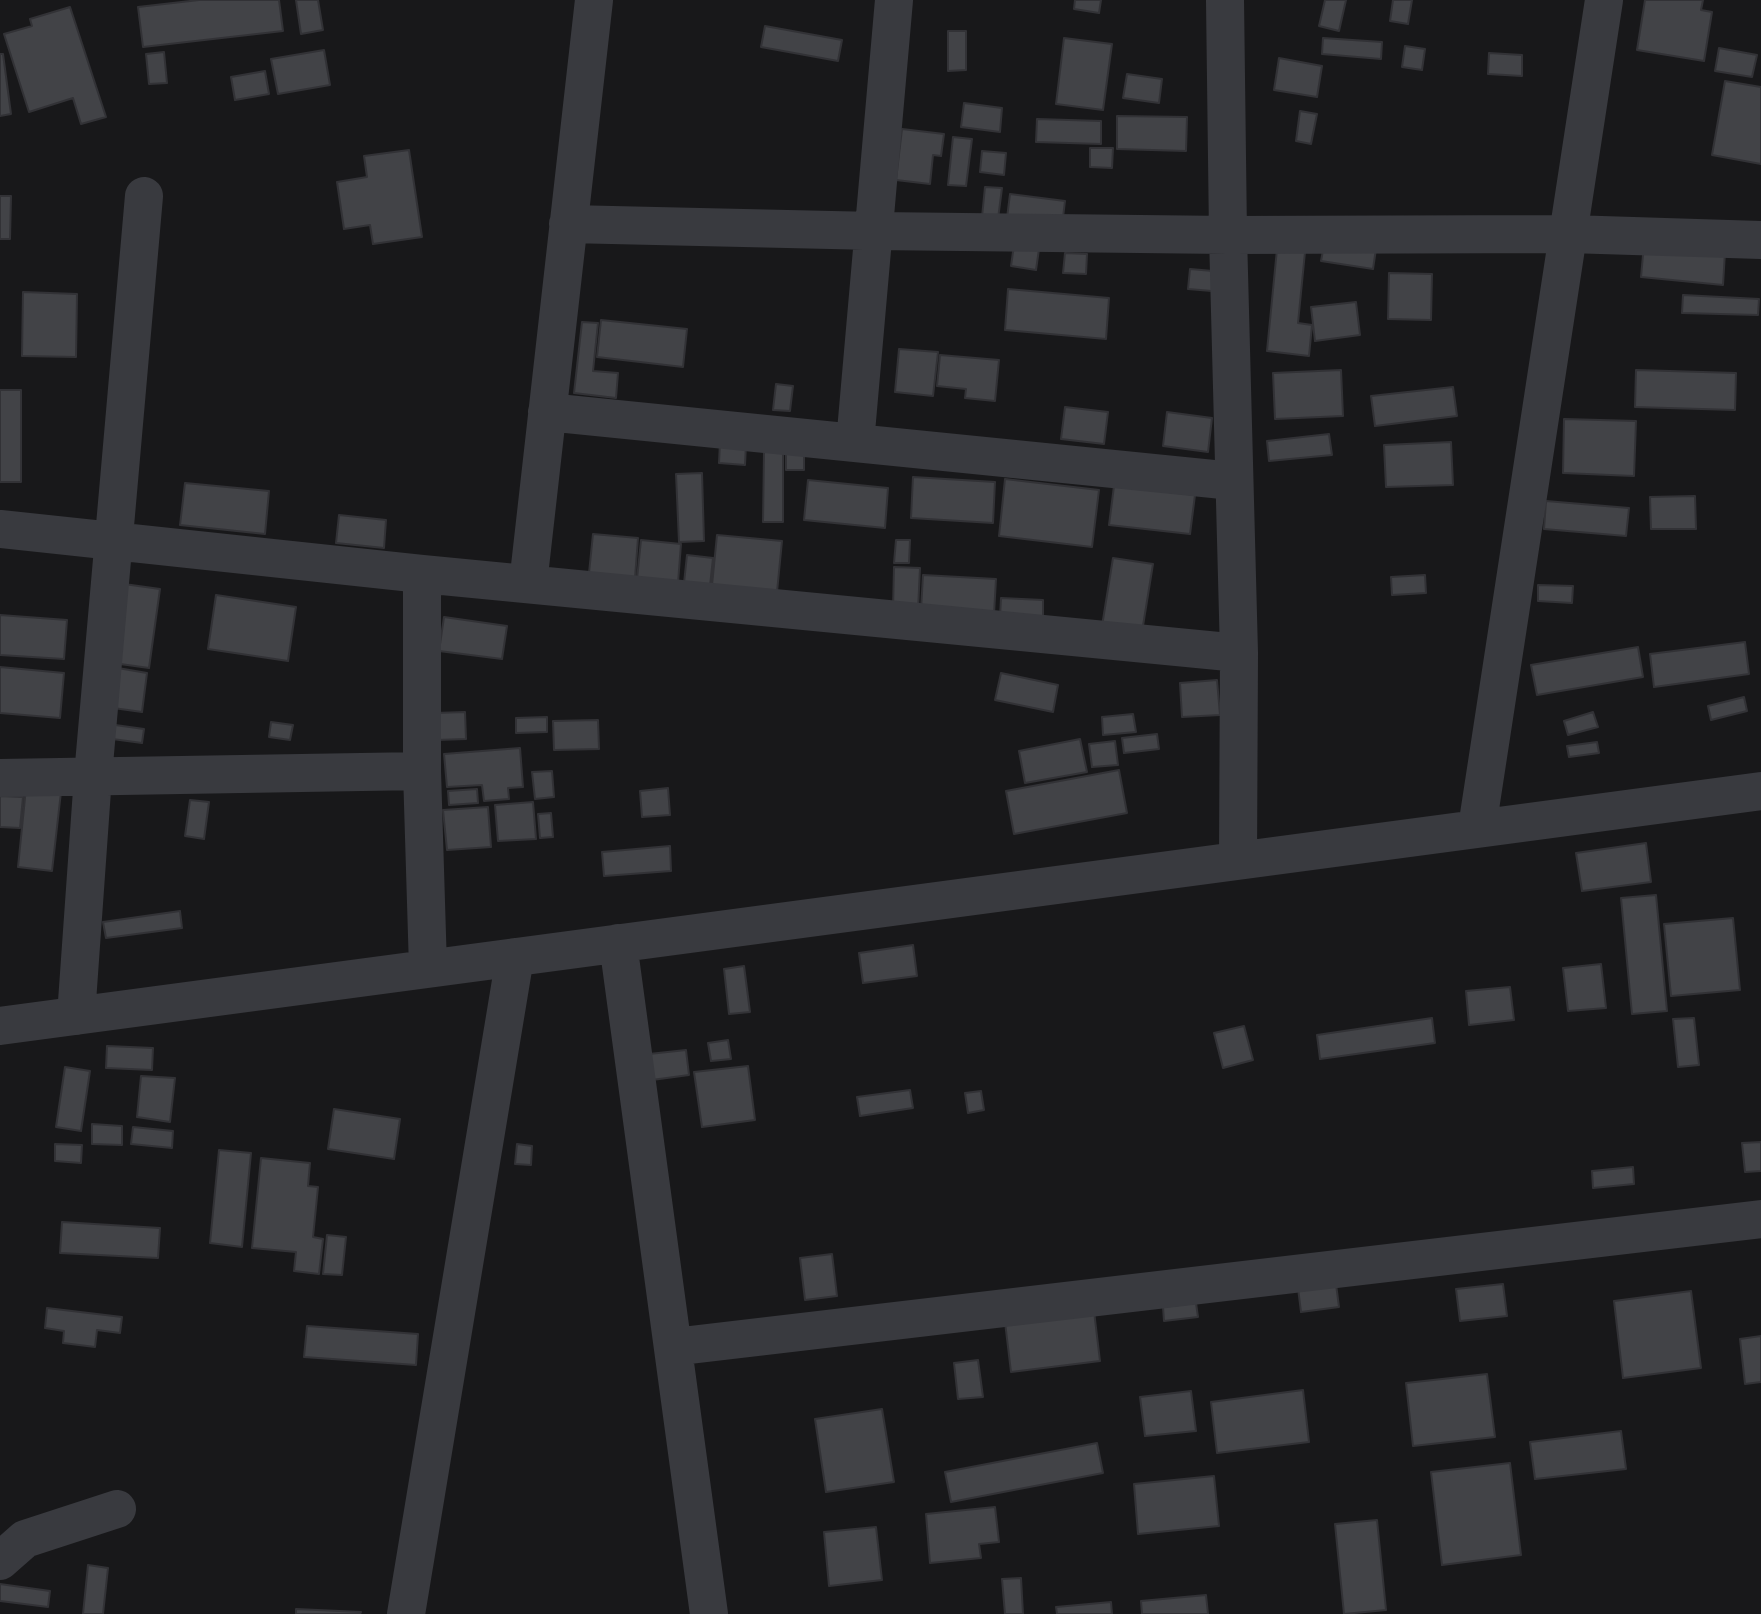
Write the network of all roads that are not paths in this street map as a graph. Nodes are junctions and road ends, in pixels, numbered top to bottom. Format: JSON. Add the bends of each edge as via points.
{"nodes":[{"id":1,"x":594,"y":0,"type":"edge"},
{"id":2,"x":894,"y":0,"type":"edge"},
{"id":3,"x":1225,"y":0,"type":"edge"},
{"id":4,"x":1604,"y":0,"type":"edge"},
{"id":5,"x":144,"y":196,"type":"dead end"},
{"id":6,"x":568,"y":224,"type":"junction"},
{"id":7,"x":875,"y":231,"type":"junction"},
{"id":8,"x":1228,"y":234,"type":"junction"},
{"id":9,"x":1569,"y":234,"type":"junction"},
{"id":10,"x":1761,"y":240,"type":"edge"},
{"id":11,"x":547,"y":412,"type":"junction"},
{"id":12,"x":855,"y":443,"type":"junction"},
{"id":13,"x":1233,"y":481,"type":"junction"},
{"id":14,"x":0,"y":529,"type":"edge"},
{"id":15,"x":115,"y":542,"type":"junction"},
{"id":16,"x":422,"y":574,"type":"junction"},
{"id":17,"x":528,"y":584,"type":"junction"},
{"id":18,"x":1239,"y":653,"type":"junction"},
{"id":19,"x":422,"y":771,"type":"junction"},
{"id":20,"x":93,"y":776,"type":"junction"},
{"id":21,"x":0,"y":778,"type":"edge"},
{"id":22,"x":1761,"y":792,"type":"edge"},
{"id":23,"x":1477,"y":828,"type":"junction"},
{"id":24,"x":1238,"y":860,"type":"junction"},
{"id":25,"x":618,"y":943,"type":"junction"},
{"id":26,"x":515,"y":957,"type":"junction"},
{"id":27,"x":428,"y":968,"type":"junction"},
{"id":28,"x":76,"y":1016,"type":"junction"},
{"id":29,"x":0,"y":1026,"type":"edge"},
{"id":30,"x":1761,"y":1219,"type":"edge"},
{"id":31,"x":673,"y":1347,"type":"junction"},
{"id":32,"x":117,"y":1509,"type":"dead end"},
{"id":33,"x":0,"y":1561,"type":"edge"},
{"id":34,"x":406,"y":1614,"type":"edge"},
{"id":35,"x":709,"y":1614,"type":"edge"}],
"edges":[{"from":1,"to":6,"type":"street"},
{"from":2,"to":7,"type":"street"},
{"from":3,"to":8,"type":"street"},
{"from":4,"to":9,"type":"street"},
{"from":5,"to":15,"type":"street"},
{"from":6,"to":7,"type":"street"},
{"from":6,"to":11,"type":"street"},
{"from":7,"to":8,"type":"street"},
{"from":7,"to":12,"type":"street"},
{"from":8,"to":9,"type":"street"},
{"from":8,"to":13,"type":"street"},
{"from":9,"to":10,"type":"street"},
{"from":9,"to":23,"type":"street"},
{"from":11,"to":12,"type":"street"},
{"from":11,"to":17,"type":"street"},
{"from":12,"to":13,"type":"street"},
{"from":13,"to":18,"type":"street"},
{"from":14,"to":15,"type":"street"},
{"from":15,"to":16,"type":"street"},
{"from":15,"to":20,"type":"street"},
{"from":16,"to":17,"type":"street"},
{"from":16,"to":19,"type":"street"},
{"from":17,"to":18,"type":"street"},
{"from":18,"to":24,"type":"street"},
{"from":19,"to":20,"type":"street"},
{"from":19,"to":27,"type":"street"},
{"from":20,"to":21,"type":"street"},
{"from":20,"to":28,"type":"street"},
{"from":22,"to":23,"type":"street"},
{"from":23,"to":24,"type":"street"},
{"from":24,"to":25,"type":"street"},
{"from":25,"to":26,"type":"street"},
{"from":25,"to":31,"type":"street"},
{"from":26,"to":27,"type":"street"},
{"from":26,"to":34,"type":"street"},
{"from":27,"to":28,"type":"street"},
{"from":28,"to":29,"type":"street"},
{"from":30,"to":31,"type":"street"},
{"from":31,"to":35,"type":"street"},
{"from":32,"to":33,"type":"street","via":[[25,1539]]}]}
